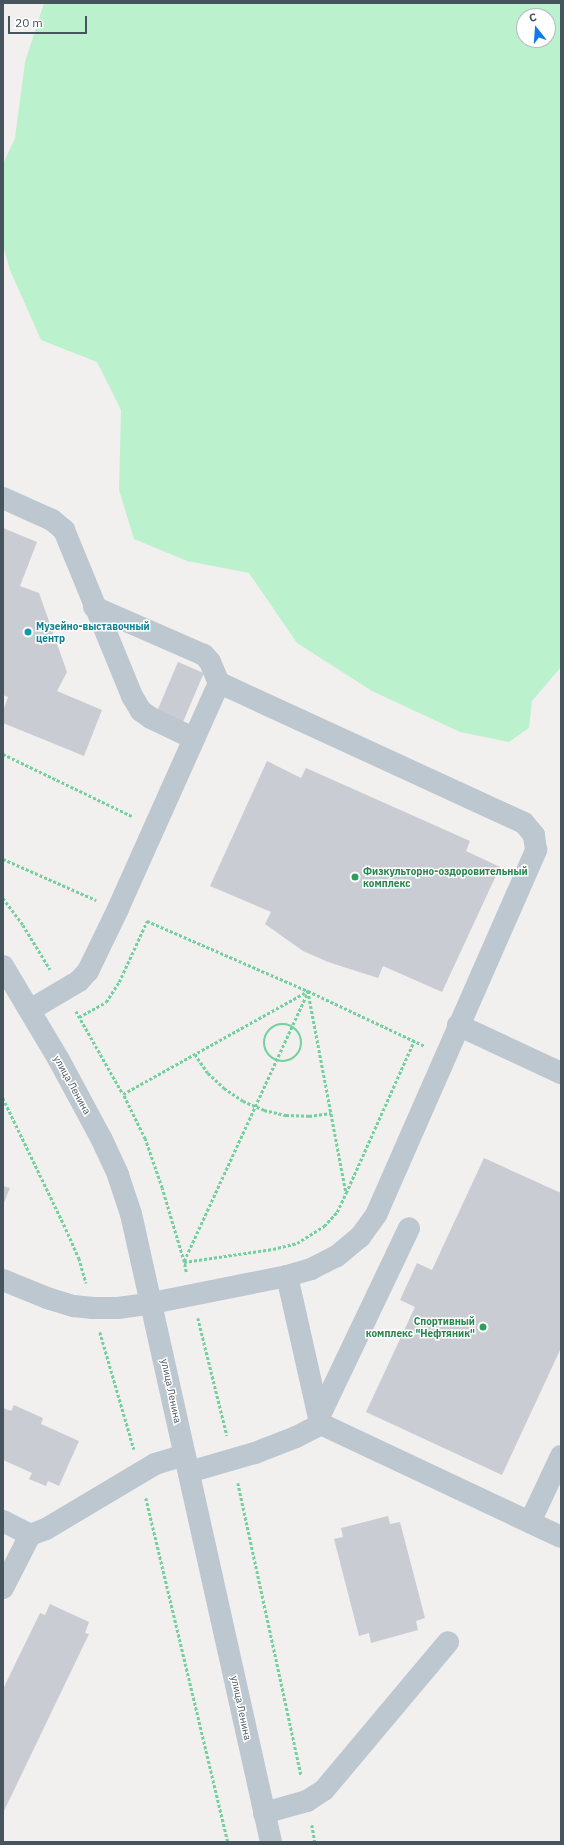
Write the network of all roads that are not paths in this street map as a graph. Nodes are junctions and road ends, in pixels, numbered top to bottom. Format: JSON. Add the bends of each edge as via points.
{"nodes":[{"id":1,"x":3,"y":498,"type":"edge"},
{"id":2,"x":94,"y":607,"type":"junction"},
{"id":3,"x":219,"y":683,"type":"junction"},
{"id":4,"x":193,"y":738,"type":"junction"},
{"id":5,"x":3,"y":966,"type":"edge"},
{"id":6,"x":30,"y":1010,"type":"junction"},
{"id":7,"x":458,"y":1025,"type":"junction"},
{"id":8,"x":561,"y":1072,"type":"edge"},
{"id":9,"x":409,"y":1228,"type":"dead end"},
{"id":10,"x":287,"y":1276,"type":"junction"},
{"id":11,"x":3,"y":1280,"type":"edge"},
{"id":12,"x":152,"y":1303,"type":"junction"},
{"id":13,"x":320,"y":1420,"type":"junction"},
{"id":14,"x":561,"y":1456,"type":"edge"},
{"id":15,"x":187,"y":1463,"type":"junction"},
{"id":16,"x":3,"y":1521,"type":"edge"},
{"id":17,"x":530,"y":1522,"type":"junction"},
{"id":18,"x":30,"y":1535,"type":"junction"},
{"id":19,"x":561,"y":1537,"type":"edge"},
{"id":20,"x":3,"y":1588,"type":"edge"},
{"id":21,"x":448,"y":1642,"type":"dead end"},
{"id":22,"x":264,"y":1813,"type":"junction"},
{"id":23,"x":271,"y":1842,"type":"edge"}],
"edges":[{"from":1,"to":2,"type":"street","via":[[52,520],[64,530]]},
{"from":2,"to":3,"type":"street","via":[[204,656],[210,662]]},
{"from":2,"to":4,"type":"street","via":[[132,696],[141,711]]},
{"from":3,"to":4,"type":"street"},
{"from":3,"to":7,"type":"street","via":[[524,823],[534,835],[536,850]]},
{"from":4,"to":6,"type":"street","via":[[88,971],[79,981]]},
{"from":5,"to":6,"type":"street","name":"улица Ленина"},
{"from":6,"to":12,"type":"street","name":"улица Ленина","via":[[80,1099],[118,1175],[131,1214]]},
{"from":7,"to":8,"type":"street"},
{"from":7,"to":10,"type":"street","via":[[376,1215],[360,1237],[337,1256],[311,1269]]},
{"from":9,"to":13,"type":"street"},
{"from":10,"to":12,"type":"street"},
{"from":10,"to":13,"type":"street"},
{"from":11,"to":12,"type":"street","via":[[74,1306],[118,1308]]},
{"from":12,"to":15,"type":"street","name":"улица Ленина"},
{"from":13,"to":15,"type":"street","via":[[296,1437],[233,1460]]},
{"from":13,"to":17,"type":"street"},
{"from":14,"to":17,"type":"street"},
{"from":15,"to":18,"type":"street","via":[[150,1466],[46,1529]]},
{"from":15,"to":22,"type":"street","name":"улица Ленина"},
{"from":16,"to":18,"type":"street"},
{"from":17,"to":19,"type":"street"},
{"from":18,"to":20,"type":"street"},
{"from":21,"to":22,"type":"street","via":[[324,1790],[306,1801]]},
{"from":22,"to":23,"type":"street","name":"улица Ленина"}]}
